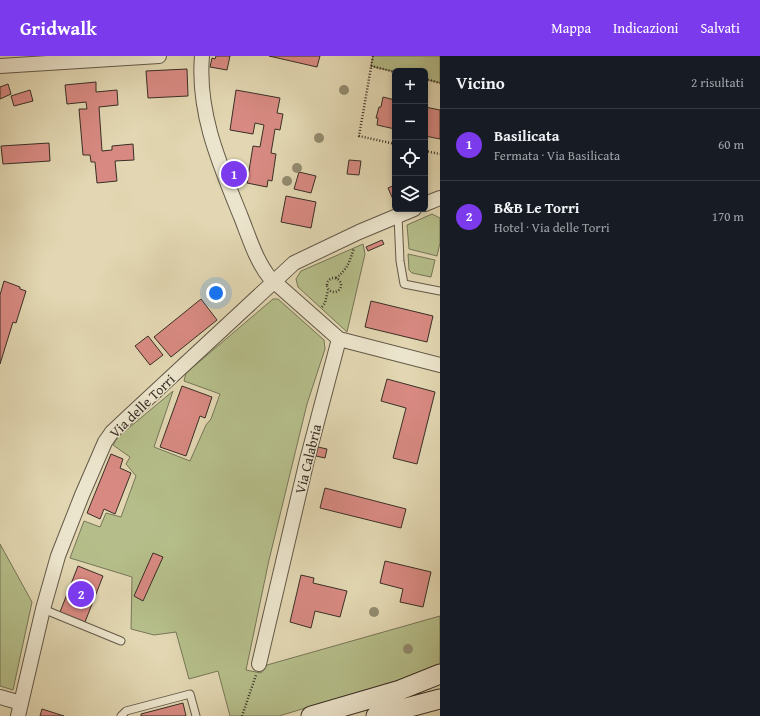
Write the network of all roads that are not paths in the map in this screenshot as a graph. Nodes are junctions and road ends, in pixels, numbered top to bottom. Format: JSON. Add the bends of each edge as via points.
{"nodes":[{"id":1,"x":159,"y":56,"type":"edge"},
{"id":2,"x":202,"y":56,"type":"edge"},
{"id":3,"x":0,"y":66,"type":"edge"},
{"id":4,"x":407,"y":212,"type":"edge"},
{"id":5,"x":398,"y":216,"type":"junction"},
{"id":6,"x":274,"y":282,"type":"junction"},
{"id":7,"x":440,"y":291,"type":"edge"},
{"id":8,"x":339,"y":339,"type":"junction"},
{"id":9,"x":440,"y":365,"type":"edge"},
{"id":10,"x":43,"y":609,"type":"junction"},
{"id":11,"x":121,"y":641,"type":"dead end"},
{"id":12,"x":259,"y":664,"type":"road end"},
{"id":13,"x":440,"y":674,"type":"edge"},
{"id":14,"x":0,"y":697,"type":"edge"},
{"id":15,"x":440,"y":699,"type":"edge"},
{"id":16,"x":19,"y":710,"type":"edge"},
{"id":17,"x":121,"y":716,"type":"edge"},
{"id":18,"x":195,"y":716,"type":"edge"},
{"id":19,"x":312,"y":716,"type":"edge"},
{"id":20,"x":376,"y":716,"type":"edge"}],
"edges":[{"from":1,"to":3,"type":"street"},
{"from":2,"to":6,"type":"street","via":[[202,82],[211,139],[256,253]]},
{"from":4,"to":5,"type":"street","name":"Via delle Torri"},
{"from":5,"to":6,"type":"street","name":"Via delle Torri","via":[[294,263]]},
{"from":5,"to":7,"type":"lane","via":[[400,262],[404,284]]},
{"from":6,"to":8,"type":"street"},
{"from":6,"to":10,"type":"street","name":"Via delle Torri","via":[[108,437],[61,550]]},
{"from":8,"to":9,"type":"street"},
{"from":8,"to":12,"type":"street","name":"Via Calabria","via":[[307,460]]},
{"from":10,"to":11,"type":"lane"},
{"from":10,"to":16,"type":"street","name":"Via delle Torri"},
{"from":13,"to":19,"type":"main road","via":[[400,690]]},
{"from":14,"to":16,"type":"street"},
{"from":15,"to":20,"type":"main road"},
{"from":17,"to":18,"type":"lane","via":[[126,711],[190,694]]}]}
